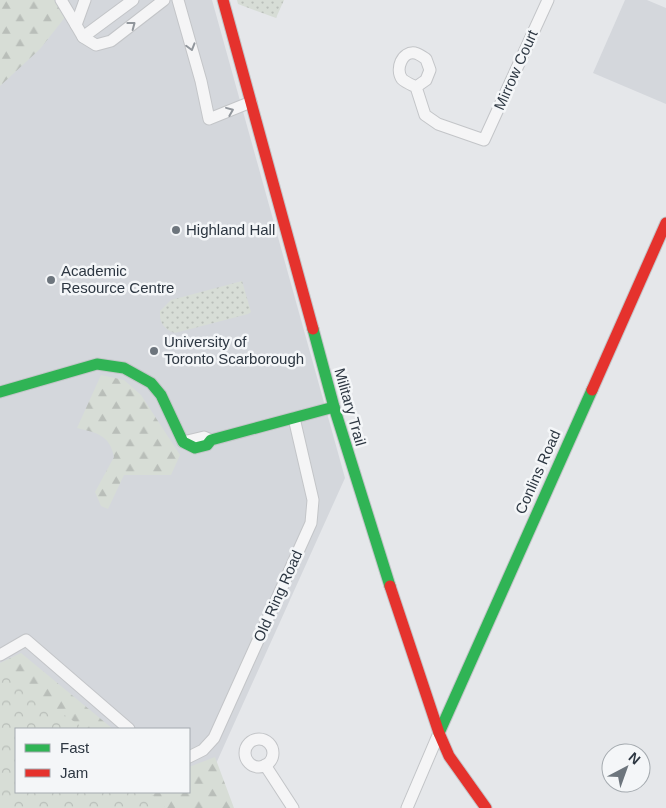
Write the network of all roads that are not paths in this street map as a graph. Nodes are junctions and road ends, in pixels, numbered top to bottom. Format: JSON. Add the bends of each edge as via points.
{"nodes":[{"id":1,"x":61,"y":0,"type":"edge"},
{"id":2,"x":85,"y":0,"type":"edge"},
{"id":3,"x":133,"y":0,"type":"edge"},
{"id":4,"x":164,"y":0,"type":"edge"},
{"id":5,"x":178,"y":0,"type":"edge"},
{"id":6,"x":223,"y":0,"type":"edge"},
{"id":7,"x":548,"y":0,"type":"edge"},
{"id":8,"x":76,"y":25,"type":"junction"},
{"id":9,"x":83,"y":37,"type":"junction"},
{"id":10,"x":416,"y":88,"type":"dead end"},
{"id":11,"x":251,"y":102,"type":"junction"},
{"id":12,"x":666,"y":223,"type":"edge"},
{"id":13,"x":0,"y":392,"type":"edge"},
{"id":14,"x":334,"y":407,"type":"junction"},
{"id":15,"x":294,"y":418,"type":"junction"},
{"id":16,"x":0,"y":655,"type":"edge"},
{"id":17,"x":129,"y":728,"type":"edge"},
{"id":18,"x":439,"y":733,"type":"junction"},
{"id":19,"x":190,"y":756,"type":"edge"},
{"id":20,"x":266,"y":765,"type":"dead end"},
{"id":21,"x":293,"y":808,"type":"edge"},
{"id":22,"x":407,"y":808,"type":"edge"},
{"id":23,"x":486,"y":808,"type":"edge"}],
"edges":[{"from":1,"to":8,"type":"street"},
{"from":2,"to":8,"type":"street"},
{"from":3,"to":9,"type":"street"},
{"from":9,"to":4,"type":"street","one_way":true,"via":[[90,43],[105,44]]},
{"from":5,"to":11,"type":"street","one_way":true,"via":[[209,119]]},
{"from":6,"to":11,"type":"street","name":"Military Trail"},
{"from":7,"to":10,"type":"street","name":"Mirrow Court","via":[[484,140],[438,124],[425,115]]},
{"from":8,"to":9,"type":"street"},
{"from":11,"to":14,"type":"street","name":"Military Trail"},
{"from":12,"to":18,"type":"street","name":"Conlins Road"},
{"from":13,"to":15,"type":"street","via":[[97,364],[124,368],[152,383],[183,442],[195,448]]},
{"from":14,"to":15,"type":"street"},
{"from":14,"to":18,"type":"street","name":"Military Trail"},
{"from":15,"to":19,"type":"street","name":"Old Ring Road","via":[[312,497],[311,521],[214,738],[203,750]]},
{"from":16,"to":17,"type":"street","via":[[26,640]]},
{"from":18,"to":22,"type":"street"},
{"from":18,"to":23,"type":"street","name":"Military Trail","via":[[449,756]]},
{"from":20,"to":21,"type":"street"}]}
